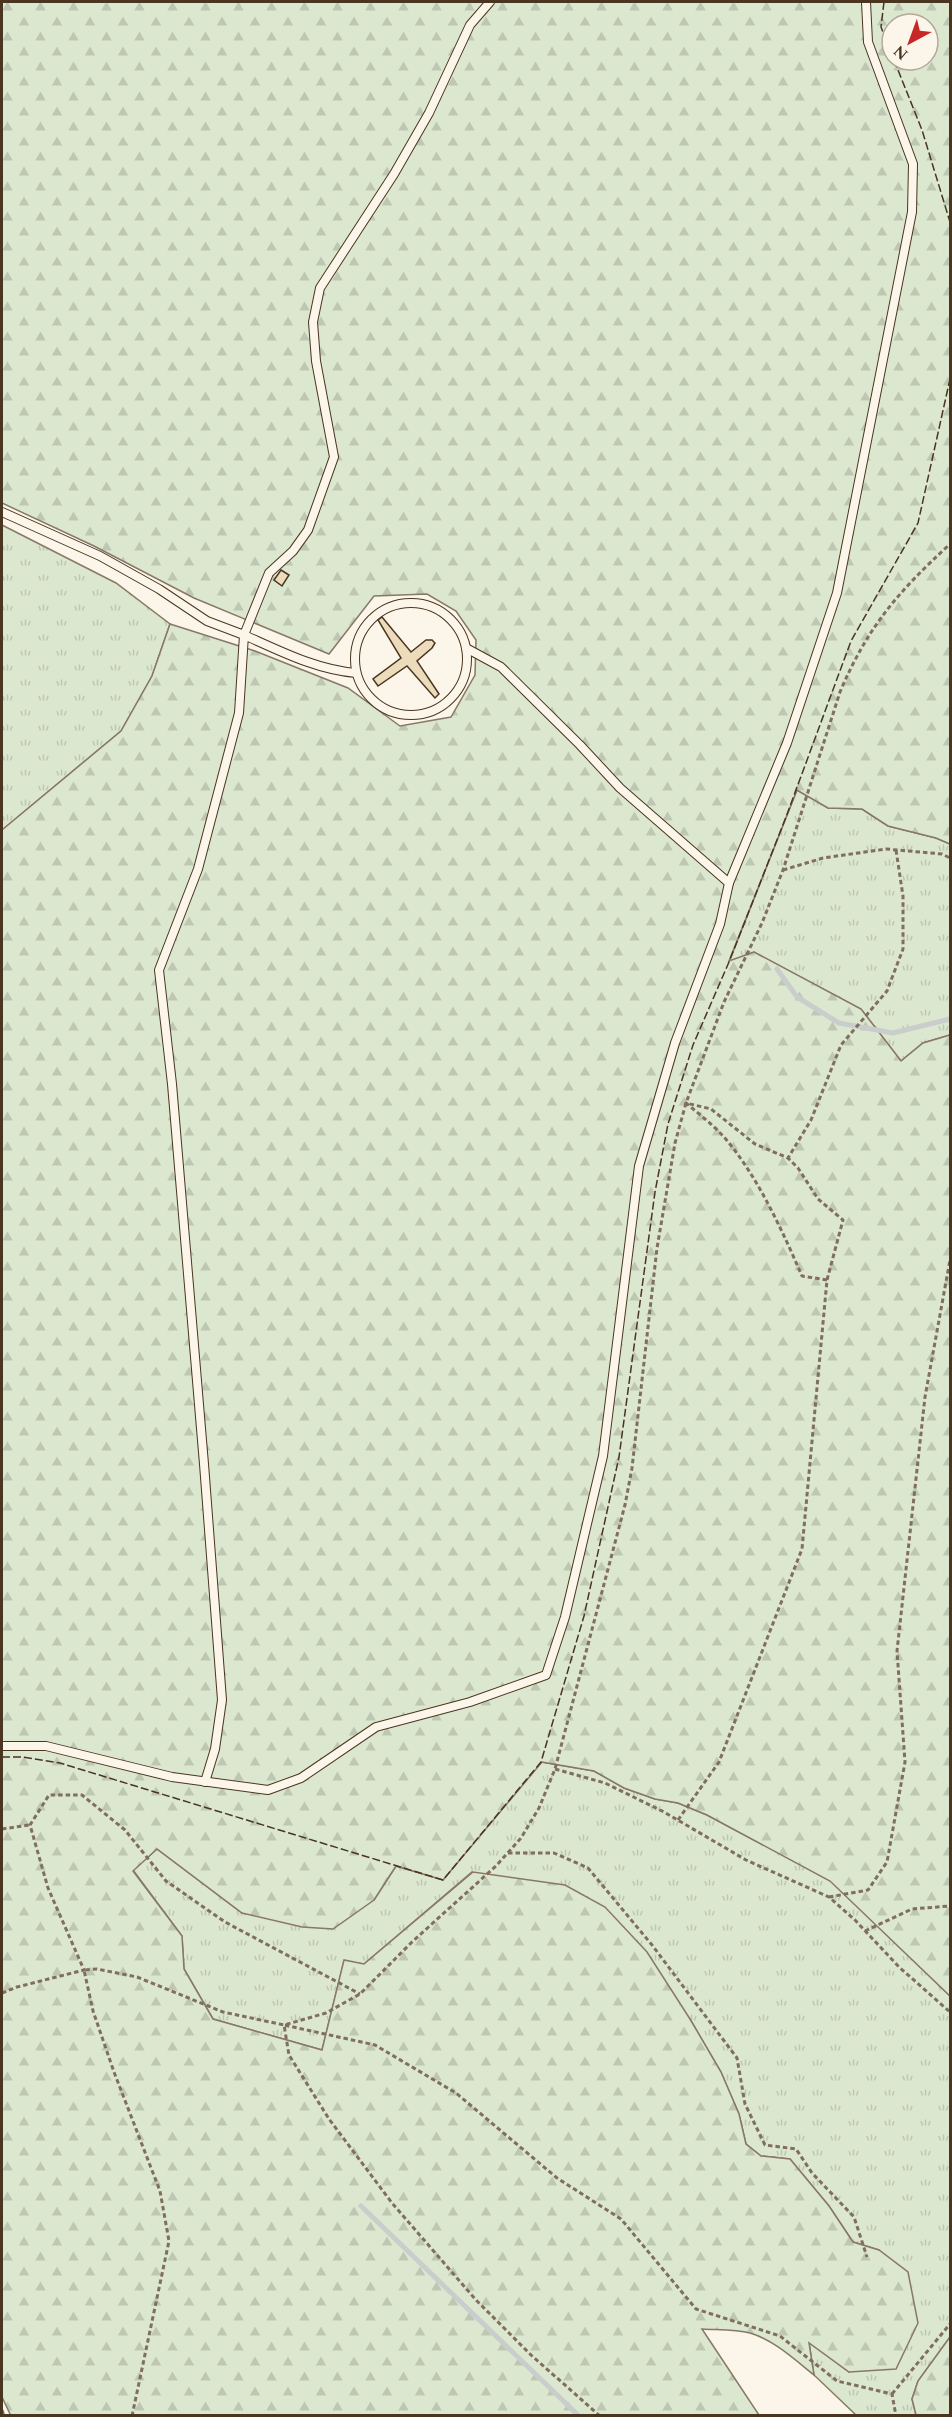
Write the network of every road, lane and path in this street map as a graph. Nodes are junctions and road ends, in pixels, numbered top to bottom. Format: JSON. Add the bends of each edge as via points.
{"nodes":[{"id":1,"x":490,"y":2,"type":"edge"},
{"id":2,"x":866,"y":2,"type":"edge"},
{"id":3,"x":2,"y":512,"type":"edge"},
{"id":4,"x":951,"y":544,"type":"edge"},
{"id":5,"x":244,"y":635,"type":"junction"},
{"id":6,"x":466,"y":648,"type":"junction"},
{"id":7,"x":356,"y":673,"type":"junction"},
{"id":8,"x":896,"y":850,"type":"junction"},
{"id":9,"x":951,"y":858,"type":"edge"},
{"id":10,"x":783,"y":870,"type":"junction"},
{"id":11,"x":729,"y":884,"type":"junction"},
{"id":12,"x":686,"y":1103,"type":"junction"},
{"id":13,"x":788,"y":1158,"type":"junction"},
{"id":14,"x":951,"y":1260,"type":"edge"},
{"id":15,"x":827,"y":1280,"type":"junction"},
{"id":16,"x":2,"y":1746,"type":"edge"},
{"id":17,"x":555,"y":1769,"type":"junction"},
{"id":18,"x":205,"y":1782,"type":"junction"},
{"id":19,"x":678,"y":1820,"type":"junction"},
{"id":20,"x":30,"y":1825,"type":"junction"},
{"id":21,"x":2,"y":1829,"type":"edge"},
{"id":22,"x":508,"y":1853,"type":"junction"},
{"id":23,"x":829,"y":1897,"type":"junction"},
{"id":24,"x":951,"y":1906,"type":"edge"},
{"id":25,"x":865,"y":1931,"type":"junction"},
{"id":26,"x":84,"y":1970,"type":"junction"},
{"id":27,"x":2,"y":1993,"type":"edge"},
{"id":28,"x":360,"y":1994,"type":"junction"},
{"id":29,"x":951,"y":2012,"type":"edge"},
{"id":30,"x":284,"y":2025,"type":"junction"},
{"id":31,"x":867,"y":2257,"type":"dead end"},
{"id":32,"x":951,"y":2324,"type":"edge"},
{"id":33,"x":892,"y":2394,"type":"junction"},
{"id":34,"x":2,"y":2410,"type":"edge"},
{"id":35,"x":4,"y":2415,"type":"edge"},
{"id":36,"x":132,"y":2415,"type":"edge"},
{"id":37,"x":600,"y":2415,"type":"edge"},
{"id":38,"x":896,"y":2415,"type":"edge"}],
"edges":[{"from":1,"to":5,"type":"lane","via":[[471,25],[429,113],[394,174],[320,288],[313,322],[316,361],[334,457],[308,530],[269,573]]},
{"from":2,"to":11,"type":"lane","via":[[868,42],[914,164],[912,212],[837,593],[787,743]]},
{"from":3,"to":5,"type":"lane","via":[[100,556],[207,621]]},
{"from":4,"to":10,"type":"path","via":[[897,595],[851,666]]},
{"from":5,"to":7,"type":"lane","via":[[303,661]]},
{"from":5,"to":18,"type":"lane","via":[[237,724],[198,869],[159,970],[173,1096],[222,1700],[215,1749]]},
{"from":6,"to":7,"type":"lane","via":[[467,668],[460,686],[449,701],[432,711],[414,715],[378,704],[364,690]]},
{"from":6,"to":7,"type":"lane","via":[[449,617],[417,603],[399,604],[382,610],[368,622],[359,637]]},
{"from":6,"to":11,"type":"lane","via":[[501,667],[620,788]]},
{"from":8,"to":9,"type":"path"},
{"from":8,"to":10,"type":"path","via":[[823,858]]},
{"from":8,"to":13,"type":"path","via":[[903,896],[903,949],[887,991],[841,1045],[811,1120]]},
{"from":10,"to":12,"type":"path","via":[[724,1002]]},
{"from":11,"to":18,"type":"lane","via":[[720,924],[675,1043],[639,1166],[603,1456],[565,1617],[546,1675],[470,1702],[376,1727],[300,1778],[268,1790]]},
{"from":12,"to":13,"type":"path","via":[[711,1109],[755,1144]]},
{"from":12,"to":15,"type":"path","via":[[724,1137],[754,1180],[802,1276]]},
{"from":12,"to":17,"type":"path","via":[[657,1248],[625,1505]]},
{"from":13,"to":15,"type":"path","via":[[818,1199],[843,1220]]},
{"from":14,"to":23,"type":"path","via":[[925,1397],[898,1639],[905,1762],[887,1862],[868,1890]]},
{"from":15,"to":19,"type":"path","via":[[802,1549],[719,1762]]},
{"from":16,"to":18,"type":"lane","via":[[46,1746],[172,1778]]},
{"from":17,"to":19,"type":"path","via":[[606,1784]]},
{"from":17,"to":22,"type":"path","via":[[539,1808]]},
{"from":19,"to":23,"type":"path","via":[[746,1860]]},
{"from":20,"to":21,"type":"path"},
{"from":20,"to":26,"type":"path","via":[[48,1888]]},
{"from":20,"to":28,"type":"path","via":[[49,1795],[82,1795],[126,1830],[166,1881],[225,1922]]},
{"from":22,"to":28,"type":"path"},
{"from":22,"to":31,"type":"path","via":[[554,1853],[588,1868],[737,2058],[745,2104],[765,2145],[796,2149],[812,2174],[854,2217]]},
{"from":23,"to":25,"type":"path"},
{"from":24,"to":25,"type":"path","via":[[912,1909]]},
{"from":25,"to":29,"type":"path","via":[[898,1967]]},
{"from":26,"to":27,"type":"path"},
{"from":26,"to":30,"type":"path","via":[[137,1977],[223,2012]]},
{"from":26,"to":36,"type":"path","via":[[93,2011],[160,2191],[169,2241]]},
{"from":28,"to":30,"type":"path","via":[[326,2013]]},
{"from":30,"to":33,"type":"path","via":[[375,2045],[456,2092],[557,2178],[621,2219],[696,2309],[780,2336],[837,2380]]},
{"from":30,"to":37,"type":"path","via":[[289,2055],[329,2119],[392,2203],[476,2300]]},
{"from":32,"to":33,"type":"path"},
{"from":33,"to":38,"type":"path"},
{"from":34,"to":35,"type":"path"}]}
